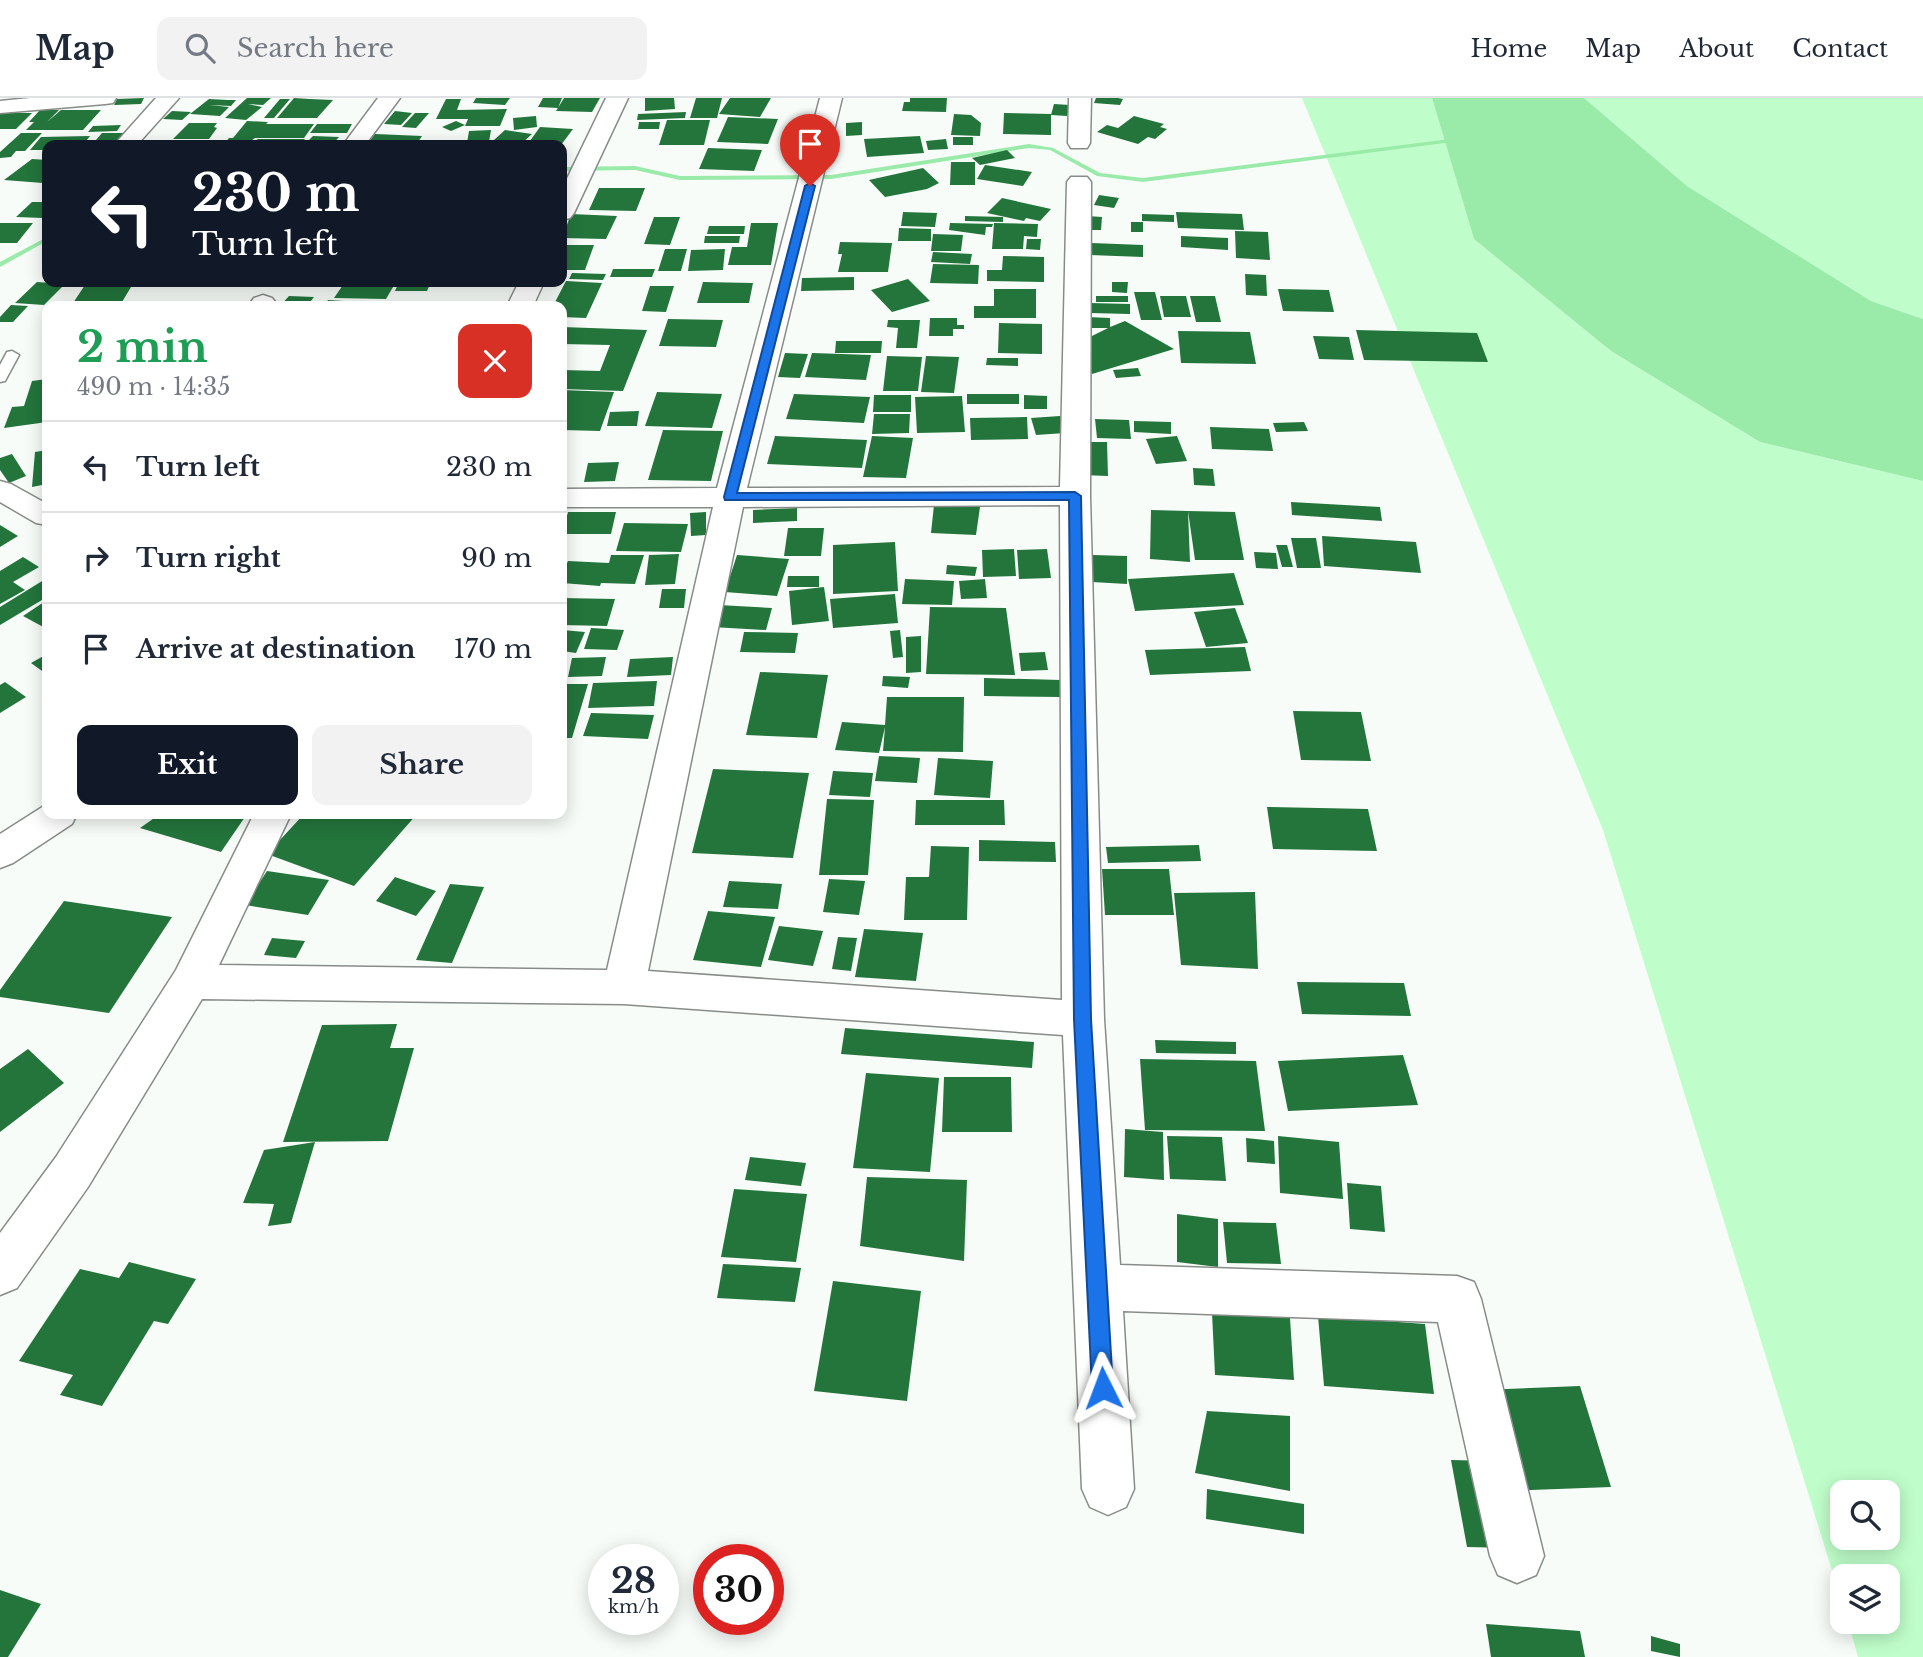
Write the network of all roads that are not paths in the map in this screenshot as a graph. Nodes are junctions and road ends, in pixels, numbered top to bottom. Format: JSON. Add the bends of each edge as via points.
{"nodes":[{"id":1,"x":105,"y":98,"type":"edge"},
{"id":2,"x":169,"y":98,"type":"edge"},
{"id":3,"x":388,"y":98,"type":"edge"},
{"id":4,"x":617,"y":98,"type":"edge"},
{"id":5,"x":831,"y":98,"type":"edge"},
{"id":6,"x":1080,"y":98,"type":"edge"},
{"id":7,"x":0,"y":107,"type":"edge"},
{"id":8,"x":130,"y":140,"type":"edge"},
{"id":9,"x":358,"y":140,"type":"edge"},
{"id":10,"x":1079,"y":143,"type":"dead end"},
{"id":11,"x":1079,"y":182,"type":"dead end"},
{"id":12,"x":567,"y":202,"type":"edge"},
{"id":13,"x":12,"y":355,"type":"dead end"},
{"id":14,"x":0,"y":378,"type":"edge"},
{"id":15,"x":0,"y":490,"type":"edge"},
{"id":16,"x":1075,"y":496,"type":"junction"},
{"id":17,"x":730,"y":497,"type":"junction"},
{"id":18,"x":567,"y":498,"type":"edge"},
{"id":19,"x":42,"y":513,"type":"edge"},
{"id":20,"x":51,"y":819,"type":"edge"},
{"id":21,"x":270,"y":819,"type":"edge"},
{"id":22,"x":0,"y":853,"type":"edge"},
{"id":23,"x":191,"y":982,"type":"junction"},
{"id":24,"x":624,"y":987,"type":"junction"},
{"id":25,"x":1083,"y":1019,"type":"junction"},
{"id":26,"x":0,"y":1272,"type":"edge"},
{"id":27,"x":1097,"y":1287,"type":"junction"},
{"id":28,"x":1108,"y":1489,"type":"dead end"},
{"id":29,"x":1517,"y":1556,"type":"dead end"}],
"edges":[{"from":1,"to":7,"type":"street"},
{"from":2,"to":8,"type":"street"},
{"from":3,"to":9,"type":"street"},
{"from":4,"to":12,"type":"street"},
{"from":5,"to":17,"type":"street"},
{"from":6,"to":10,"type":"street"},
{"from":11,"to":16,"type":"street"},
{"from":13,"to":14,"type":"lane"},
{"from":15,"to":19,"type":"street"},
{"from":16,"to":17,"type":"street"},
{"from":16,"to":25,"type":"street"},
{"from":17,"to":18,"type":"street"},
{"from":17,"to":24,"type":"street"},
{"from":20,"to":22,"type":"street"},
{"from":21,"to":23,"type":"street"},
{"from":23,"to":24,"type":"street"},
{"from":23,"to":26,"type":"street","via":[[72,1172]]},
{"from":24,"to":25,"type":"street"},
{"from":25,"to":27,"type":"street"},
{"from":27,"to":28,"type":"street"},
{"from":27,"to":29,"type":"street","via":[[1457,1298]]}]}
